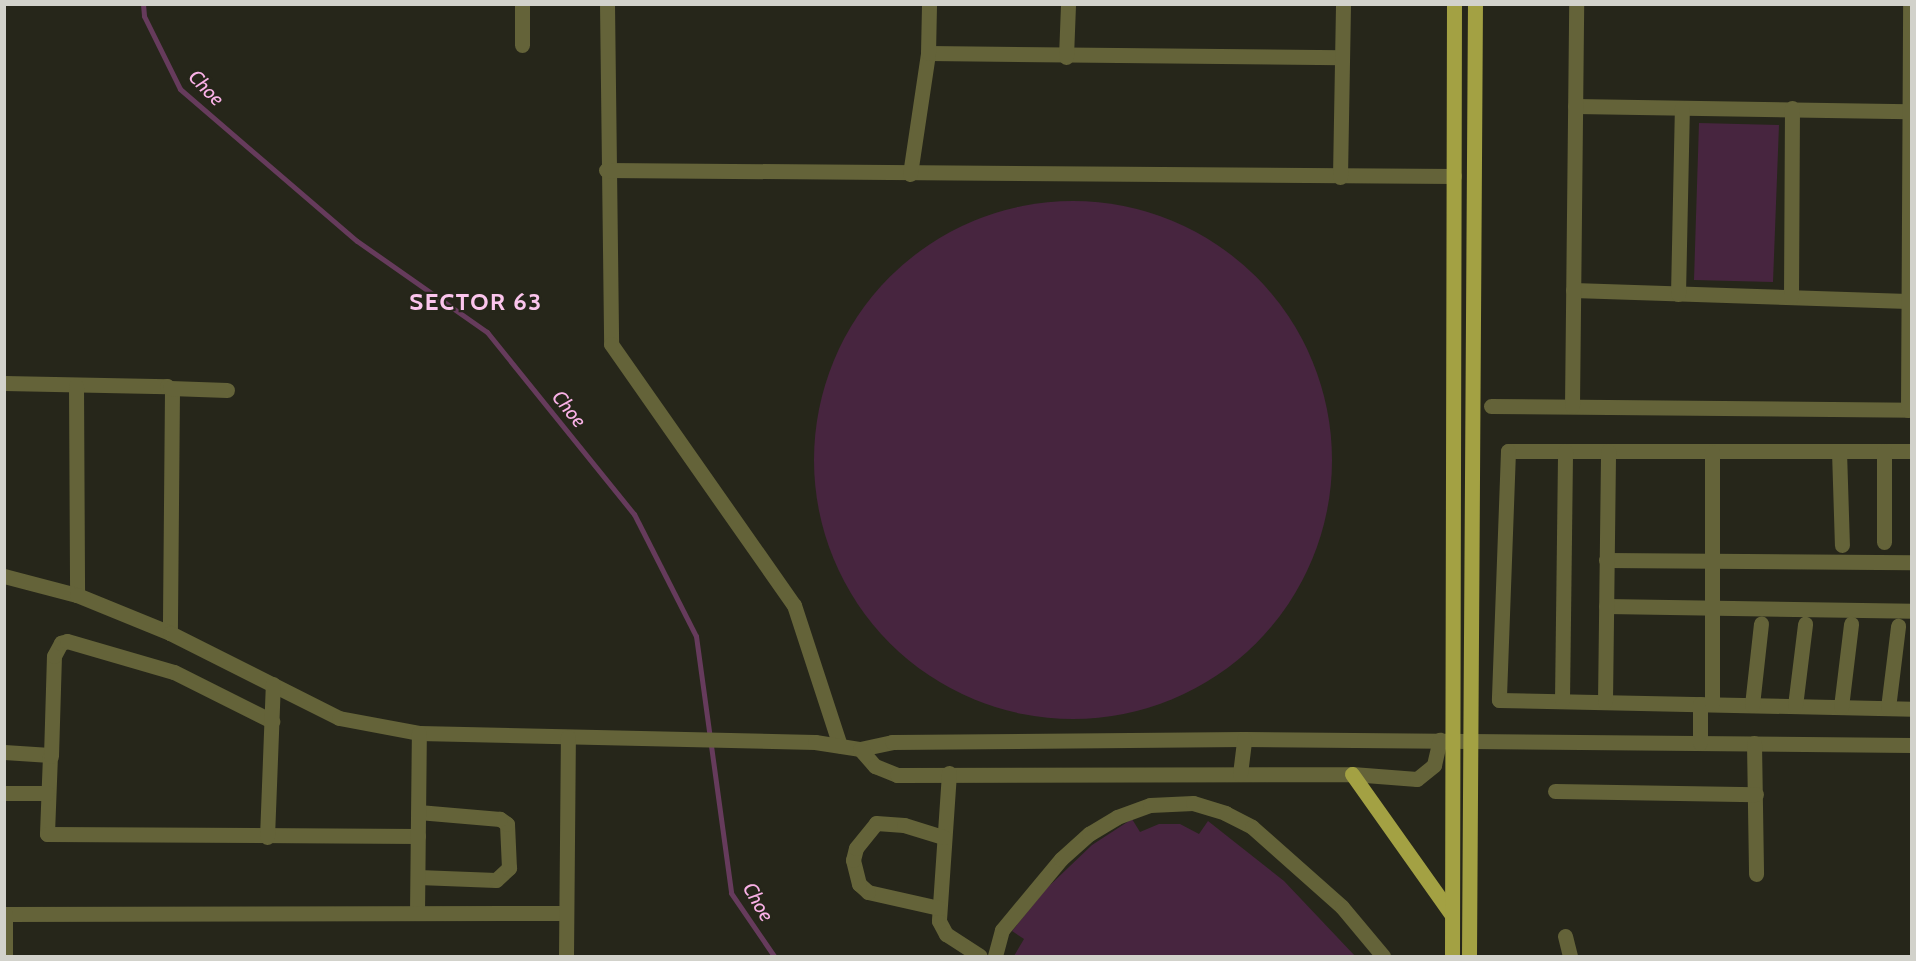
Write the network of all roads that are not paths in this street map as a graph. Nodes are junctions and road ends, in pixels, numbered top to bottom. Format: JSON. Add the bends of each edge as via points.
{"nodes":[{"id":1,"x":522,"y":4,"type":"edge"},
{"id":2,"x":607,"y":4,"type":"edge"},
{"id":3,"x":929,"y":4,"type":"edge"},
{"id":4,"x":1068,"y":4,"type":"edge"},
{"id":5,"x":1343,"y":4,"type":"edge"},
{"id":6,"x":1454,"y":4,"type":"edge"},
{"id":7,"x":1475,"y":4,"type":"edge"},
{"id":8,"x":1576,"y":4,"type":"edge"},
{"id":9,"x":1910,"y":4,"type":"edge"},
{"id":10,"x":522,"y":45,"type":"dead end"},
{"id":11,"x":928,"y":53,"type":"junction"},
{"id":12,"x":1066,"y":57,"type":"junction"},
{"id":13,"x":1342,"y":57,"type":"junction"},
{"id":14,"x":1575,"y":106,"type":"junction"},
{"id":15,"x":1682,"y":108,"type":"junction"},
{"id":16,"x":1792,"y":108,"type":"junction"},
{"id":17,"x":1909,"y":111,"type":"junction"},
{"id":18,"x":606,"y":170,"type":"junction"},
{"id":19,"x":910,"y":174,"type":"junction"},
{"id":20,"x":1454,"y":176,"type":"junction"},
{"id":21,"x":1340,"y":177,"type":"junction"},
{"id":22,"x":1573,"y":290,"type":"junction"},
{"id":23,"x":1678,"y":294,"type":"junction"},
{"id":24,"x":1791,"y":297,"type":"junction"},
{"id":25,"x":1908,"y":302,"type":"junction"},
{"id":26,"x":4,"y":383,"type":"edge"},
{"id":27,"x":76,"y":387,"type":"junction"},
{"id":28,"x":170,"y":388,"type":"junction"},
{"id":29,"x":226,"y":390,"type":"dead end"},
{"id":30,"x":1491,"y":406,"type":"dead end"},
{"id":31,"x":1572,"y":406,"type":"junction"},
{"id":32,"x":1910,"y":410,"type":"edge"},
{"id":33,"x":1565,"y":451,"type":"junction"},
{"id":34,"x":1839,"y":451,"type":"junction"},
{"id":35,"x":1884,"y":451,"type":"junction"},
{"id":36,"x":1911,"y":451,"type":"edge"},
{"id":37,"x":1608,"y":452,"type":"junction"},
{"id":38,"x":1712,"y":452,"type":"junction"},
{"id":39,"x":1884,"y":542,"type":"dead end"},
{"id":40,"x":1842,"y":545,"type":"dead end"},
{"id":41,"x":1606,"y":560,"type":"junction"},
{"id":42,"x":1712,"y":560,"type":"junction"},
{"id":43,"x":1911,"y":562,"type":"edge"},
{"id":44,"x":4,"y":576,"type":"edge"},
{"id":45,"x":77,"y":595,"type":"junction"},
{"id":46,"x":1606,"y":606,"type":"junction"},
{"id":47,"x":1712,"y":608,"type":"junction"},
{"id":48,"x":1911,"y":611,"type":"edge"},
{"id":49,"x":1761,"y":623,"type":"dead end"},
{"id":50,"x":1805,"y":624,"type":"dead end"},
{"id":51,"x":1851,"y":624,"type":"dead end"},
{"id":52,"x":1898,"y":626,"type":"dead end"},
{"id":53,"x":170,"y":633,"type":"junction"},
{"id":54,"x":273,"y":684,"type":"junction"},
{"id":55,"x":1562,"y":701,"type":"junction"},
{"id":56,"x":1605,"y":702,"type":"junction"},
{"id":57,"x":1706,"y":704,"type":"junction"},
{"id":58,"x":1752,"y":705,"type":"junction"},
{"id":59,"x":1795,"y":706,"type":"junction"},
{"id":60,"x":1841,"y":707,"type":"junction"},
{"id":61,"x":1888,"y":708,"type":"junction"},
{"id":62,"x":1911,"y":709,"type":"edge"},
{"id":63,"x":272,"y":721,"type":"junction"},
{"id":64,"x":419,"y":733,"type":"junction"},
{"id":65,"x":568,"y":737,"type":"junction"},
{"id":66,"x":1244,"y":739,"type":"junction"},
{"id":67,"x":1446,"y":740,"type":"junction"},
{"id":68,"x":1470,"y":741,"type":"junction"},
{"id":69,"x":1700,"y":743,"type":"junction"},
{"id":70,"x":1754,"y":743,"type":"junction"},
{"id":71,"x":1911,"y":745,"type":"edge"},
{"id":72,"x":840,"y":746,"type":"junction"},
{"id":73,"x":860,"y":749,"type":"junction"},
{"id":74,"x":4,"y":752,"type":"edge"},
{"id":75,"x":51,"y":756,"type":"junction"},
{"id":76,"x":949,"y":773,"type":"junction"},
{"id":77,"x":1240,"y":774,"type":"junction"},
{"id":78,"x":1352,"y":774,"type":"junction"},
{"id":79,"x":1555,"y":791,"type":"dead end"},
{"id":80,"x":4,"y":793,"type":"edge"},
{"id":81,"x":47,"y":793,"type":"junction"},
{"id":82,"x":1756,"y":794,"type":"junction"},
{"id":83,"x":418,"y":812,"type":"junction"},
{"id":84,"x":418,"y":836,"type":"junction"},
{"id":85,"x":267,"y":837,"type":"junction"},
{"id":86,"x":943,"y":837,"type":"junction"},
{"id":87,"x":1756,"y":874,"type":"dead end"},
{"id":88,"x":418,"y":878,"type":"junction"},
{"id":89,"x":939,"y":908,"type":"junction"},
{"id":90,"x":417,"y":913,"type":"junction"},
{"id":91,"x":566,"y":913,"type":"junction"},
{"id":92,"x":5,"y":914,"type":"edge"},
{"id":93,"x":1452,"y":915,"type":"junction"},
{"id":94,"x":1565,"y":936,"type":"dead end"},
{"id":95,"x":4,"y":957,"type":"edge"},
{"id":96,"x":566,"y":957,"type":"edge"},
{"id":97,"x":980,"y":957,"type":"edge"},
{"id":98,"x":995,"y":957,"type":"edge"},
{"id":99,"x":1383,"y":957,"type":"edge"},
{"id":100,"x":1452,"y":957,"type":"edge"},
{"id":101,"x":1469,"y":957,"type":"edge"},
{"id":102,"x":1570,"y":957,"type":"edge"}],
"edges":[{"from":1,"to":10,"type":"street"},
{"from":2,"to":18,"type":"street"},
{"from":3,"to":11,"type":"street"},
{"from":4,"to":12,"type":"street"},
{"from":5,"to":13,"type":"street"},
{"from":6,"to":20,"type":"main road"},
{"from":7,"to":68,"type":"main road"},
{"from":8,"to":14,"type":"street"},
{"from":9,"to":17,"type":"street"},
{"from":11,"to":12,"type":"street"},
{"from":11,"to":19,"type":"street"},
{"from":12,"to":13,"type":"street"},
{"from":13,"to":21,"type":"street"},
{"from":14,"to":15,"type":"street"},
{"from":14,"to":22,"type":"street"},
{"from":15,"to":16,"type":"street"},
{"from":15,"to":23,"type":"street"},
{"from":16,"to":17,"type":"street"},
{"from":16,"to":24,"type":"street"},
{"from":17,"to":25,"type":"street"},
{"from":18,"to":19,"type":"street"},
{"from":18,"to":72,"type":"street","via":[[610,333],[615,355],[794,605]]},
{"from":19,"to":21,"type":"street"},
{"from":20,"to":21,"type":"street"},
{"from":20,"to":67,"type":"main road"},
{"from":22,"to":23,"type":"street"},
{"from":22,"to":31,"type":"street"},
{"from":23,"to":24,"type":"street"},
{"from":24,"to":25,"type":"street"},
{"from":25,"to":32,"type":"street"},
{"from":26,"to":27,"type":"street"},
{"from":27,"to":28,"type":"street"},
{"from":27,"to":45,"type":"street"},
{"from":28,"to":29,"type":"street"},
{"from":28,"to":53,"type":"street"},
{"from":30,"to":31,"type":"street"},
{"from":31,"to":32,"type":"street"},
{"from":33,"to":37,"type":"street"},
{"from":33,"to":55,"type":"street"},
{"from":33,"to":55,"type":"street","via":[[1508,451],[1499,700]]},
{"from":34,"to":35,"type":"street"},
{"from":34,"to":38,"type":"street"},
{"from":34,"to":40,"type":"street"},
{"from":35,"to":36,"type":"street"},
{"from":35,"to":39,"type":"street"},
{"from":37,"to":38,"type":"street"},
{"from":37,"to":41,"type":"street"},
{"from":38,"to":42,"type":"street"},
{"from":41,"to":42,"type":"street"},
{"from":41,"to":46,"type":"street"},
{"from":42,"to":43,"type":"street"},
{"from":42,"to":47,"type":"street"},
{"from":44,"to":45,"type":"street"},
{"from":45,"to":53,"type":"street"},
{"from":46,"to":47,"type":"street"},
{"from":46,"to":56,"type":"street"},
{"from":47,"to":48,"type":"street"},
{"from":47,"to":57,"type":"street"},
{"from":49,"to":58,"type":"street"},
{"from":50,"to":59,"type":"street"},
{"from":51,"to":60,"type":"street"},
{"from":52,"to":61,"type":"street"},
{"from":53,"to":54,"type":"street"},
{"from":54,"to":63,"type":"street"},
{"from":54,"to":64,"type":"street","via":[[339,718]]},
{"from":55,"to":56,"type":"street"},
{"from":56,"to":57,"type":"street"},
{"from":57,"to":58,"type":"street"},
{"from":57,"to":69,"type":"street"},
{"from":58,"to":59,"type":"street"},
{"from":59,"to":60,"type":"street"},
{"from":60,"to":61,"type":"street"},
{"from":61,"to":62,"type":"street"},
{"from":63,"to":75,"type":"street","via":[[174,672],[67,641],[61,643],[54,656]]},
{"from":63,"to":85,"type":"street"},
{"from":64,"to":65,"type":"street"},
{"from":64,"to":83,"type":"street"},
{"from":65,"to":72,"type":"street","via":[[815,742]]},
{"from":65,"to":91,"type":"street"},
{"from":66,"to":67,"type":"street"},
{"from":66,"to":73,"type":"street","via":[[892,742]]},
{"from":66,"to":77,"type":"street"},
{"from":67,"to":68,"type":"street"},
{"from":67,"to":78,"type":"street","via":[[1434,765],[1417,779]]},
{"from":67,"to":93,"type":"main road"},
{"from":68,"to":69,"type":"street"},
{"from":68,"to":101,"type":"main road"},
{"from":69,"to":70,"type":"street"},
{"from":70,"to":71,"type":"street"},
{"from":70,"to":82,"type":"street"},
{"from":72,"to":73,"type":"street"},
{"from":73,"to":76,"type":"street","via":[[885,773]]},
{"from":74,"to":75,"type":"street"},
{"from":75,"to":81,"type":"street"},
{"from":76,"to":77,"type":"street"},
{"from":76,"to":86,"type":"street"},
{"from":77,"to":78,"type":"street"},
{"from":78,"to":93,"type":"main road"},
{"from":79,"to":82,"type":"street"},
{"from":80,"to":81,"type":"street"},
{"from":81,"to":85,"type":"street","via":[[47,834]]},
{"from":82,"to":87,"type":"street"},
{"from":83,"to":84,"type":"street"},
{"from":83,"to":88,"type":"street","via":[[500,819],[507,824],[509,868],[496,880]]},
{"from":84,"to":85,"type":"street"},
{"from":84,"to":88,"type":"street"},
{"from":86,"to":89,"type":"street"},
{"from":86,"to":89,"type":"street","via":[[876,822],[856,848],[853,860],[859,884],[868,892]]},
{"from":88,"to":90,"type":"street"},
{"from":89,"to":97,"type":"street","via":[[946,934]]},
{"from":90,"to":91,"type":"street"},
{"from":90,"to":92,"type":"street"},
{"from":91,"to":96,"type":"street"},
{"from":92,"to":95,"type":"street"},
{"from":93,"to":100,"type":"main road"},
{"from":94,"to":102,"type":"street"},
{"from":98,"to":99,"type":"street","via":[[1008,922],[1061,859],[1089,834],[1150,804],[1194,803],[1252,827],[1342,908]]}]}
